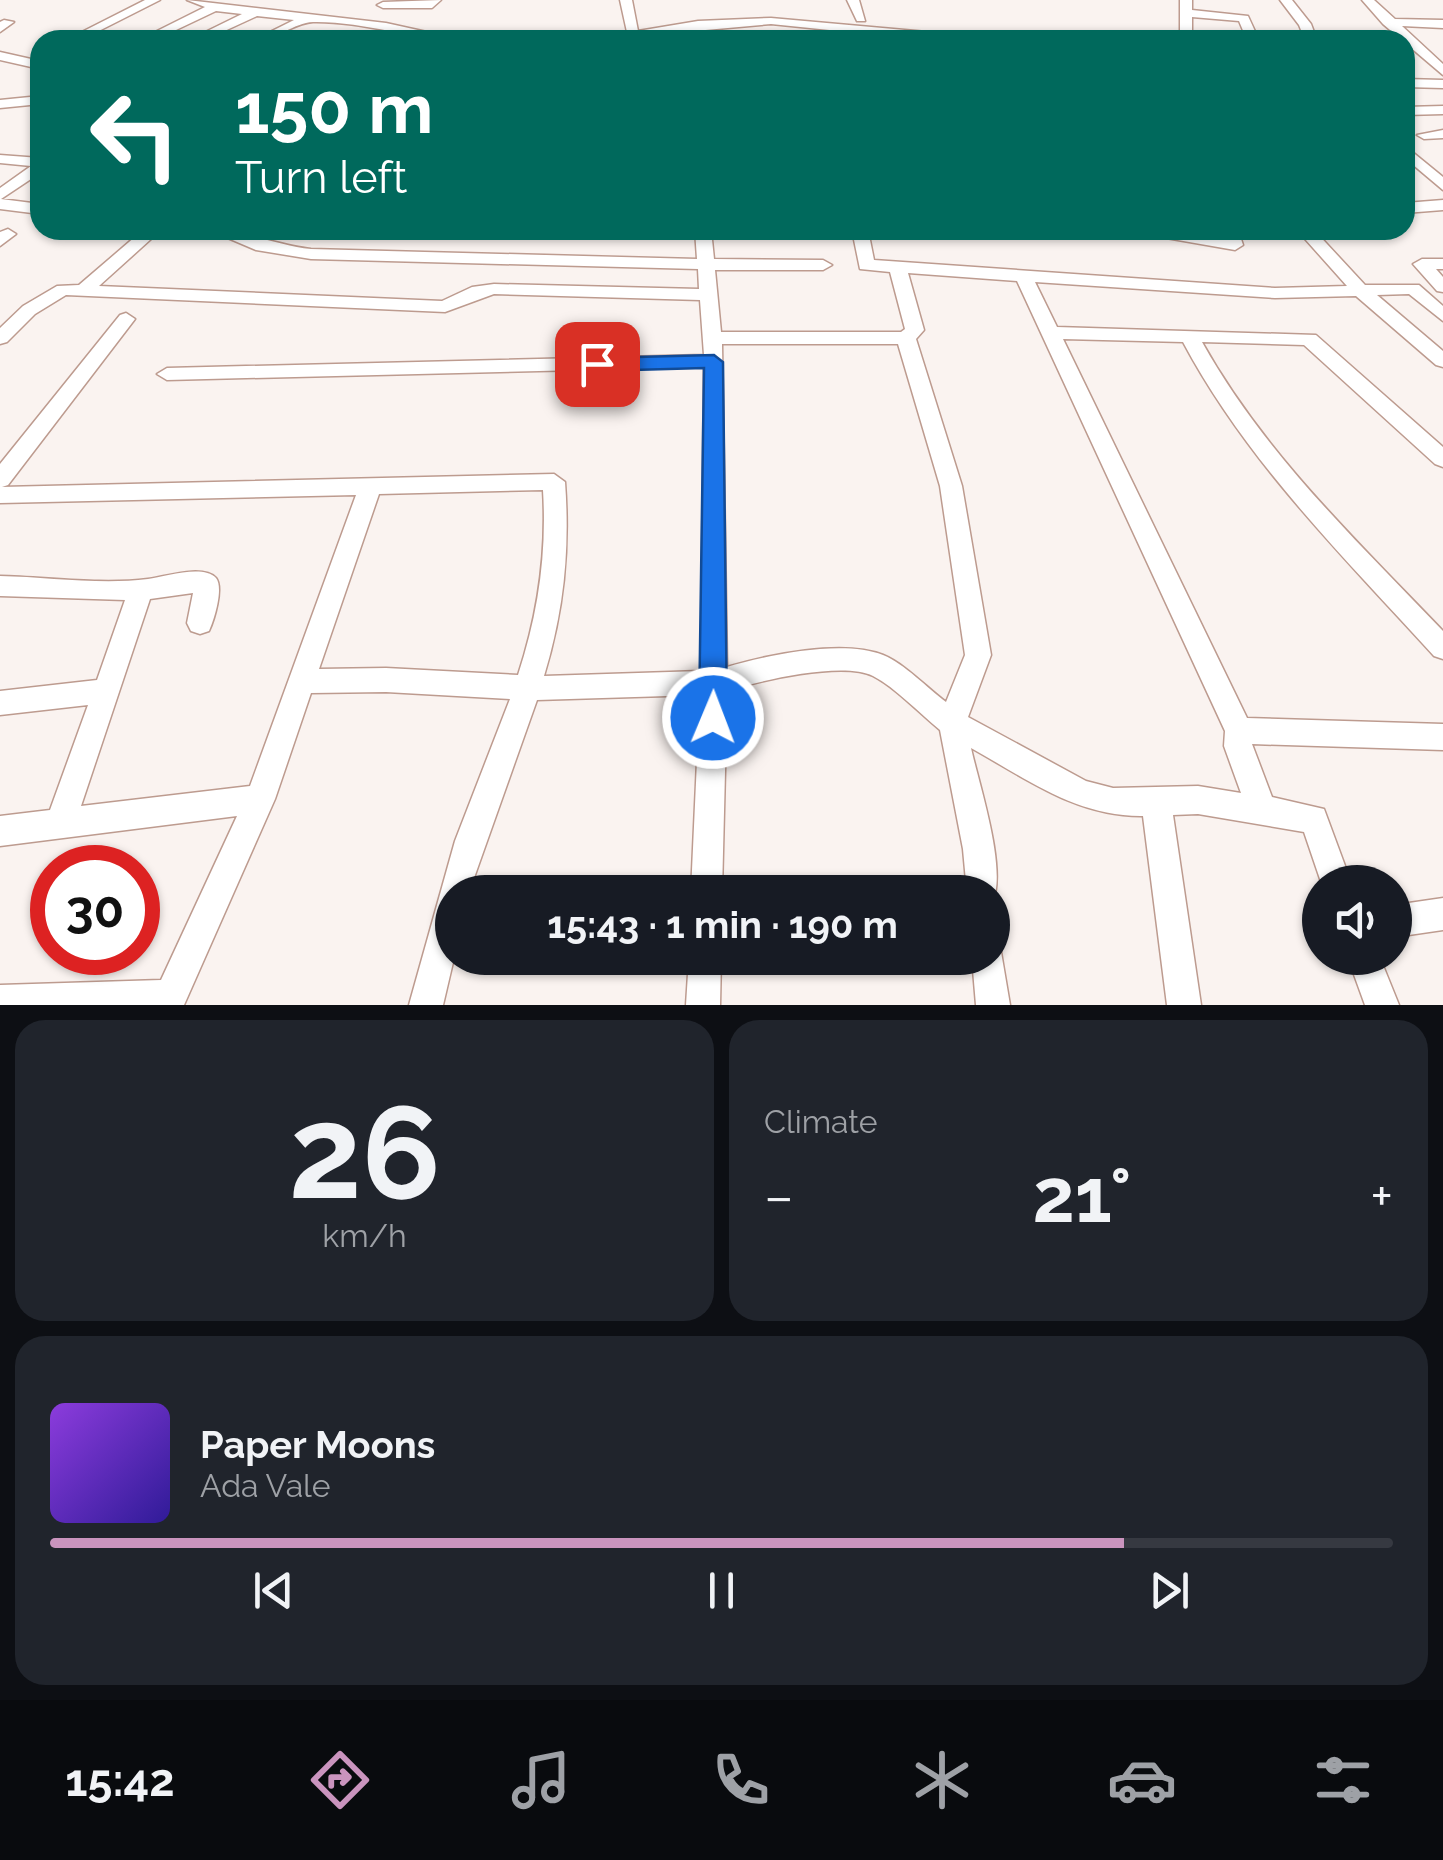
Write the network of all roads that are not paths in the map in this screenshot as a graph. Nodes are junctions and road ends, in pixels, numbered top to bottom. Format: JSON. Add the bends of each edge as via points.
{"nodes":[{"id":1,"x":154,"y":0,"type":"edge"},
{"id":2,"x":192,"y":0,"type":"edge"},
{"id":3,"x":435,"y":0,"type":"edge"},
{"id":4,"x":626,"y":0,"type":"edge"},
{"id":5,"x":853,"y":0,"type":"edge"},
{"id":6,"x":1286,"y":0,"type":"edge"},
{"id":7,"x":1368,"y":0,"type":"edge"},
{"id":8,"x":383,"y":5,"type":"dead end"},
{"id":9,"x":1186,"y":7,"type":"edge"},
{"id":10,"x":215,"y":8,"type":"junction"},
{"id":11,"x":255,"y":13,"type":"junction"},
{"id":12,"x":305,"y":19,"type":"junction"},
{"id":13,"x":1370,"y":21,"type":"dead end"},
{"id":14,"x":1394,"y":22,"type":"junction"},
{"id":15,"x":806,"y":23,"type":"junction"},
{"id":16,"x":1443,"y":24,"type":"edge"},
{"id":17,"x":376,"y":26,"type":"junction"},
{"id":18,"x":864,"y":29,"type":"edge"},
{"id":19,"x":92,"y":30,"type":"edge"},
{"id":20,"x":167,"y":30,"type":"edge"},
{"id":21,"x":217,"y":30,"type":"edge"},
{"id":22,"x":281,"y":30,"type":"edge"},
{"id":23,"x":369,"y":30,"type":"edge"},
{"id":24,"x":387,"y":30,"type":"edge"},
{"id":25,"x":633,"y":30,"type":"edge"},
{"id":26,"x":646,"y":30,"type":"edge"},
{"id":27,"x":804,"y":30,"type":"edge"},
{"id":28,"x":1249,"y":30,"type":"edge"},
{"id":29,"x":1306,"y":30,"type":"edge"},
{"id":30,"x":1400,"y":30,"type":"edge"},
{"id":31,"x":1415,"y":43,"type":"edge"},
{"id":32,"x":1443,"y":46,"type":"edge"},
{"id":33,"x":1415,"y":47,"type":"edge"},
{"id":34,"x":0,"y":56,"type":"edge"},
{"id":35,"x":30,"y":60,"type":"edge"},
{"id":36,"x":1443,"y":71,"type":"edge"},
{"id":37,"x":1415,"y":83,"type":"edge"},
{"id":38,"x":1443,"y":84,"type":"edge"},
{"id":39,"x":30,"y":101,"type":"edge"},
{"id":40,"x":0,"y":104,"type":"edge"},
{"id":41,"x":1443,"y":110,"type":"edge"},
{"id":42,"x":1415,"y":111,"type":"edge"},
{"id":43,"x":1443,"y":134,"type":"edge"},
{"id":44,"x":1424,"y":135,"type":"dead end"},
{"id":45,"x":0,"y":159,"type":"edge"},
{"id":46,"x":1415,"y":159,"type":"edge"},
{"id":47,"x":30,"y":163,"type":"edge"},
{"id":48,"x":30,"y":172,"type":"edge"},
{"id":49,"x":1443,"y":185,"type":"edge"},
{"id":50,"x":0,"y":196,"type":"edge"},
{"id":51,"x":0,"y":204,"type":"edge"},
{"id":52,"x":1443,"y":205,"type":"edge"},
{"id":53,"x":1415,"y":207,"type":"edge"},
{"id":54,"x":30,"y":208,"type":"edge"},
{"id":55,"x":142,"y":240,"type":"edge"},
{"id":56,"x":236,"y":240,"type":"edge"},
{"id":57,"x":703,"y":240,"type":"edge"},
{"id":58,"x":862,"y":240,"type":"edge"},
{"id":59,"x":1206,"y":240,"type":"edge"},
{"id":60,"x":1233,"y":240,"type":"edge"},
{"id":61,"x":1315,"y":240,"type":"edge"},
{"id":62,"x":1443,"y":264,"type":"edge"},
{"id":63,"x":707,"y":265,"type":"junction"},
{"id":64,"x":823,"y":265,"type":"dead end"},
{"id":65,"x":897,"y":266,"type":"junction"},
{"id":66,"x":1023,"y":275,"type":"junction"},
{"id":67,"x":1443,"y":288,"type":"edge"},
{"id":68,"x":1413,"y":289,"type":"junction"},
{"id":69,"x":83,"y":291,"type":"junction"},
{"id":70,"x":1362,"y":292,"type":"junction"},
{"id":71,"x":709,"y":296,"type":"junction"},
{"id":72,"x":0,"y":309,"type":"edge"},
{"id":73,"x":29,"y":310,"type":"junction"},
{"id":74,"x":1443,"y":314,"type":"edge"},
{"id":75,"x":126,"y":319,"type":"dead end"},
{"id":76,"x":1051,"y":334,"type":"junction"},
{"id":77,"x":1189,"y":336,"type":"junction"},
{"id":78,"x":0,"y":338,"type":"edge"},
{"id":79,"x":906,"y":338,"type":"junction"},
{"id":80,"x":713,"y":350,"type":"junction"},
{"id":81,"x":1443,"y":362,"type":"edge"},
{"id":82,"x":167,"y":374,"type":"dead end"},
{"id":83,"x":1441,"y":455,"type":"edge"},
{"id":84,"x":0,"y":479,"type":"edge"},
{"id":85,"x":370,"y":486,"type":"junction"},
{"id":86,"x":0,"y":495,"type":"edge"},
{"id":87,"x":0,"y":586,"type":"edge"},
{"id":88,"x":141,"y":590,"type":"junction"},
{"id":89,"x":200,"y":623,"type":"dead end"},
{"id":90,"x":1443,"y":648,"type":"edge"},
{"id":91,"x":302,"y":681,"type":"junction"},
{"id":92,"x":714,"y":683,"type":"junction"},
{"id":93,"x":528,"y":688,"type":"junction"},
{"id":94,"x":107,"y":691,"type":"junction"},
{"id":95,"x":0,"y":703,"type":"edge"},
{"id":96,"x":952,"y":723,"type":"junction"},
{"id":97,"x":1239,"y":731,"type":"junction"},
{"id":98,"x":1443,"y":737,"type":"edge"},
{"id":99,"x":260,"y":799,"type":"junction"},
{"id":100,"x":1156,"y":801,"type":"junction"},
{"id":101,"x":1263,"y":814,"type":"junction"},
{"id":102,"x":60,"y":824,"type":"junction"},
{"id":103,"x":0,"y":831,"type":"edge"},
{"id":104,"x":1330,"y":865,"type":"edge"},
{"id":105,"x":461,"y":875,"type":"edge"},
{"id":106,"x":708,"y":875,"type":"edge"},
{"id":107,"x":980,"y":875,"type":"edge"},
{"id":108,"x":1443,"y":914,"type":"edge"},
{"id":109,"x":1412,"y":919,"type":"edge"},
{"id":110,"x":435,"y":969,"type":"edge"},
{"id":111,"x":705,"y":975,"type":"edge"},
{"id":112,"x":990,"y":975,"type":"edge"},
{"id":113,"x":1371,"y":975,"type":"edge"},
{"id":114,"x":169,"y":1000,"type":"edge"},
{"id":115,"x":0,"y":1002,"type":"edge"},
{"id":116,"x":426,"y":1005,"type":"edge"},
{"id":117,"x":704,"y":1005,"type":"edge"},
{"id":118,"x":993,"y":1005,"type":"edge"},
{"id":119,"x":1184,"y":1005,"type":"edge"},
{"id":120,"x":1382,"y":1005,"type":"edge"}],
"edges":[{"from":1,"to":19,"type":"street"},
{"from":2,"to":10,"type":"street"},
{"from":3,"to":8,"type":"street","via":[[432,6]]},
{"from":4,"to":25,"type":"street"},
{"from":5,"to":18,"type":"street"},
{"from":6,"to":29,"type":"street"},
{"from":7,"to":14,"type":"street"},
{"from":9,"to":28,"type":"street","via":[[1244,18]]},
{"from":10,"to":11,"type":"street"},
{"from":10,"to":20,"type":"street"},
{"from":11,"to":12,"type":"street"},
{"from":11,"to":21,"type":"street"},
{"from":12,"to":17,"type":"street"},
{"from":12,"to":22,"type":"street"},
{"from":13,"to":14,"type":"street"},
{"from":14,"to":16,"type":"street"},
{"from":14,"to":30,"type":"street"},
{"from":15,"to":18,"type":"street"},
{"from":15,"to":26,"type":"street","via":[[741,16]]},
{"from":15,"to":27,"type":"street"},
{"from":17,"to":23,"type":"street"},
{"from":17,"to":24,"type":"street"},
{"from":31,"to":32,"type":"street"},
{"from":33,"to":36,"type":"street"},
{"from":34,"to":35,"type":"street"},
{"from":37,"to":38,"type":"street"},
{"from":39,"to":40,"type":"street"},
{"from":41,"to":42,"type":"street"},
{"from":43,"to":44,"type":"street"},
{"from":45,"to":47,"type":"street"},
{"from":46,"to":49,"type":"street"},
{"from":48,"to":50,"type":"street"},
{"from":51,"to":54,"type":"street"},
{"from":52,"to":53,"type":"street"},
{"from":55,"to":69,"type":"street"},
{"from":56,"to":63,"type":"street","via":[[247,246],[549,264]]},
{"from":57,"to":63,"type":"street"},
{"from":58,"to":65,"type":"street","via":[[866,265]]},
{"from":59,"to":60,"type":"street","via":[[1235,245]]},
{"from":61,"to":70,"type":"street"},
{"from":62,"to":67,"type":"street","via":[[1422,264]]},
{"from":63,"to":64,"type":"street"},
{"from":63,"to":71,"type":"street"},
{"from":65,"to":66,"type":"street"},
{"from":65,"to":79,"type":"street","via":[[915,330]]},
{"from":66,"to":70,"type":"street","via":[[1275,293]]},
{"from":66,"to":76,"type":"street"},
{"from":67,"to":68,"type":"street"},
{"from":68,"to":70,"type":"street"},
{"from":68,"to":74,"type":"street"},
{"from":69,"to":71,"type":"street","via":[[445,307],[494,289]]},
{"from":69,"to":73,"type":"street","via":[[55,291]]},
{"from":70,"to":81,"type":"street"},
{"from":71,"to":80,"type":"street"},
{"from":72,"to":73,"type":"street"},
{"from":73,"to":78,"type":"street"},
{"from":75,"to":84,"type":"street"},
{"from":76,"to":77,"type":"street"},
{"from":76,"to":97,"type":"street"},
{"from":77,"to":83,"type":"street","via":[[1310,338]]},
{"from":77,"to":90,"type":"street","via":[[1221,394],[1286,480]]},
{"from":79,"to":80,"type":"street"},
{"from":79,"to":96,"type":"street","via":[[951,486],[978,655]]},
{"from":80,"to":82,"type":"street"},
{"from":80,"to":92,"type":"street"},
{"from":85,"to":86,"type":"street"},
{"from":85,"to":91,"type":"street"},
{"from":85,"to":93,"type":"street","via":[[554,482],[558,569]]},
{"from":87,"to":88,"type":"street"},
{"from":88,"to":89,"type":"street","via":[[202,582],[207,585]]},
{"from":88,"to":94,"type":"street"},
{"from":91,"to":93,"type":"street"},
{"from":91,"to":99,"type":"street"},
{"from":92,"to":93,"type":"street"},
{"from":92,"to":96,"type":"street","via":[[759,669],[846,660],[878,665]]},
{"from":92,"to":106,"type":"street"},
{"from":93,"to":105,"type":"street"},
{"from":94,"to":95,"type":"street"},
{"from":94,"to":102,"type":"street"},
{"from":96,"to":100,"type":"street","via":[[1081,794]]},
{"from":96,"to":107,"type":"street"},
{"from":97,"to":98,"type":"street"},
{"from":97,"to":101,"type":"street","via":[[1238,746]]},
{"from":99,"to":102,"type":"street"},
{"from":99,"to":114,"type":"street"},
{"from":100,"to":101,"type":"street","via":[[1198,800]]},
{"from":100,"to":119,"type":"street"},
{"from":101,"to":104,"type":"street","via":[[1314,819]]},
{"from":102,"to":103,"type":"street"},
{"from":108,"to":109,"type":"street"},
{"from":110,"to":116,"type":"street"},
{"from":111,"to":117,"type":"street"},
{"from":112,"to":118,"type":"street"},
{"from":113,"to":120,"type":"street"},
{"from":114,"to":115,"type":"street"}]}
